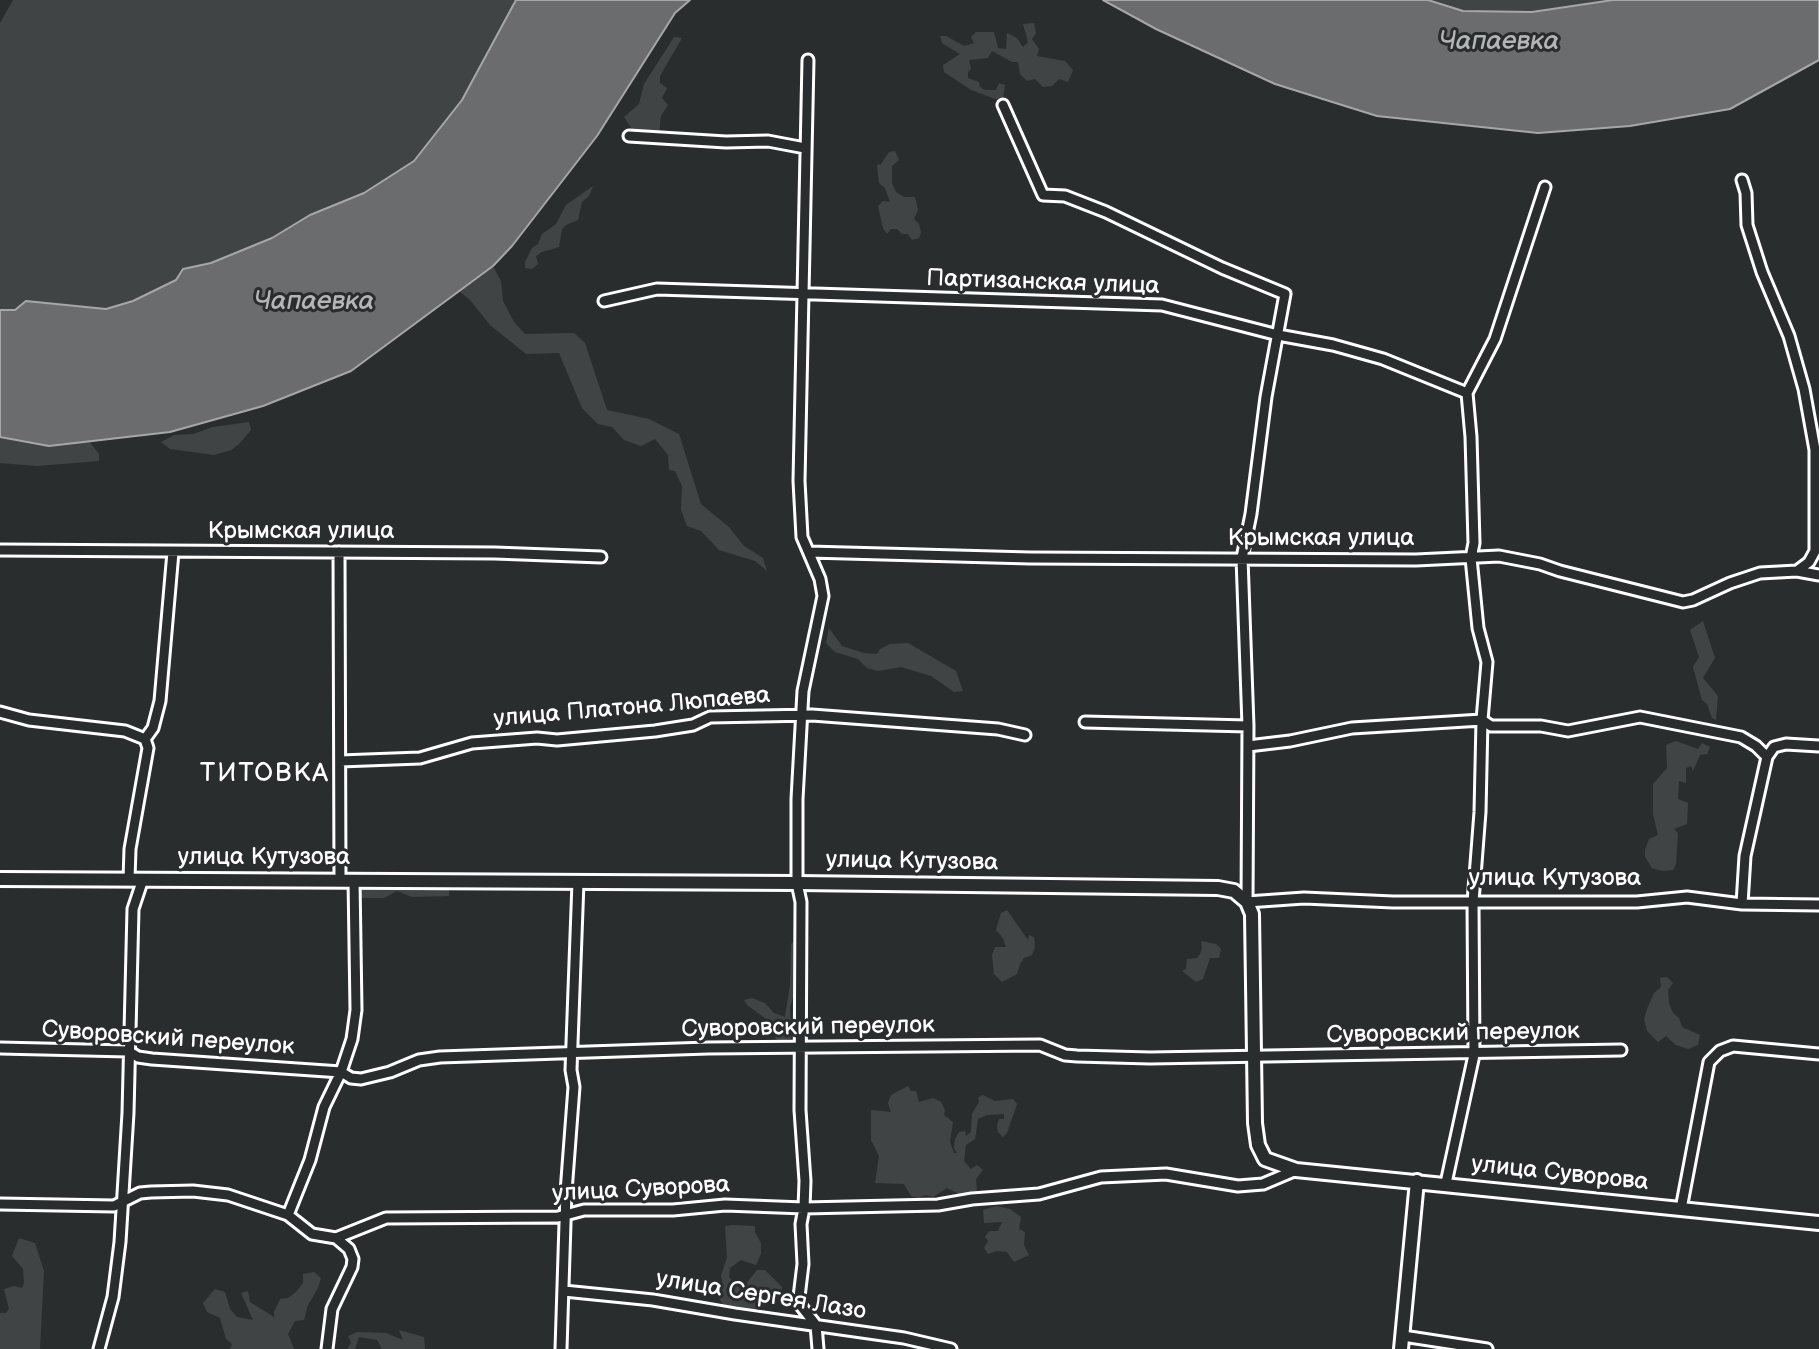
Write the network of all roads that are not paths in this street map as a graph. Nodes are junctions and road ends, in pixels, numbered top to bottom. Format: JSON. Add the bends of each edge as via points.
{"nodes":[{"id":1,"x":808,"y":60,"type":"dead end"},
{"id":2,"x":1003,"y":105,"type":"dead end"},
{"id":3,"x":629,"y":136,"type":"dead end"},
{"id":4,"x":805,"y":148,"type":"junction"},
{"id":5,"x":1742,"y":180,"type":"dead end"},
{"id":6,"x":1545,"y":187,"type":"dead end"},
{"id":7,"x":805,"y":294,"type":"junction"},
{"id":8,"x":604,"y":301,"type":"dead end"},
{"id":9,"x":1278,"y":335,"type":"junction"},
{"id":10,"x":1467,"y":393,"type":"junction"},
{"id":11,"x":0,"y":550,"type":"edge"},
{"id":12,"x":173,"y":552,"type":"junction"},
{"id":13,"x":339,"y":552,"type":"junction"},
{"id":14,"x":809,"y":552,"type":"junction"},
{"id":15,"x":601,"y":557,"type":"dead end"},
{"id":16,"x":1242,"y":558,"type":"junction"},
{"id":17,"x":1471,"y":558,"type":"junction"},
{"id":18,"x":1797,"y":571,"type":"junction"},
{"id":19,"x":1819,"y":575,"type":"edge"},
{"id":20,"x":0,"y":712,"type":"edge"},
{"id":21,"x":801,"y":716,"type":"junction"},
{"id":22,"x":1482,"y":720,"type":"junction"},
{"id":23,"x":1085,"y":722,"type":"dead end"},
{"id":24,"x":1248,"y":726,"type":"junction"},
{"id":25,"x":1025,"y":735,"type":"dead end"},
{"id":26,"x":145,"y":739,"type":"junction"},
{"id":27,"x":1248,"y":746,"type":"junction"},
{"id":28,"x":1819,"y":746,"type":"edge"},
{"id":29,"x":1767,"y":757,"type":"junction"},
{"id":30,"x":340,"y":761,"type":"junction"},
{"id":31,"x":0,"y":879,"type":"edge"},
{"id":32,"x":129,"y":879,"type":"junction"},
{"id":33,"x":143,"y":879,"type":"junction"},
{"id":34,"x":340,"y":880,"type":"junction"},
{"id":35,"x":354,"y":880,"type":"junction"},
{"id":36,"x":578,"y":882,"type":"junction"},
{"id":37,"x":797,"y":883,"type":"junction"},
{"id":38,"x":1247,"y":902,"type":"junction"},
{"id":39,"x":1473,"y":902,"type":"junction"},
{"id":40,"x":1742,"y":904,"type":"junction"},
{"id":41,"x":1819,"y":905,"type":"edge"},
{"id":42,"x":800,"y":1046,"type":"junction"},
{"id":43,"x":0,"y":1048,"type":"edge"},
{"id":44,"x":1621,"y":1050,"type":"dead end"},
{"id":45,"x":128,"y":1051,"type":"junction"},
{"id":46,"x":572,"y":1053,"type":"junction"},
{"id":47,"x":1819,"y":1054,"type":"edge"},
{"id":48,"x":1474,"y":1055,"type":"junction"},
{"id":49,"x":1255,"y":1058,"type":"junction"},
{"id":50,"x":341,"y":1072,"type":"junction"},
{"id":51,"x":1296,"y":1170,"type":"junction"},
{"id":52,"x":1417,"y":1181,"type":"junction"},
{"id":53,"x":1446,"y":1183,"type":"junction"},
{"id":54,"x":122,"y":1203,"type":"junction"},
{"id":55,"x":0,"y":1204,"type":"edge"},
{"id":56,"x":804,"y":1208,"type":"junction"},
{"id":57,"x":1681,"y":1209,"type":"junction"},
{"id":58,"x":288,"y":1215,"type":"junction"},
{"id":59,"x":566,"y":1216,"type":"junction"},
{"id":60,"x":1819,"y":1223,"type":"edge"},
{"id":61,"x":336,"y":1238,"type":"junction"},
{"id":62,"x":564,"y":1291,"type":"junction"},
{"id":63,"x":816,"y":1325,"type":"junction"},
{"id":64,"x":1402,"y":1342,"type":"edge"},
{"id":65,"x":99,"y":1349,"type":"edge"},
{"id":66,"x":327,"y":1349,"type":"edge"},
{"id":67,"x":561,"y":1349,"type":"edge"},
{"id":68,"x":818,"y":1349,"type":"edge"},
{"id":69,"x":951,"y":1349,"type":"edge"},
{"id":70,"x":1487,"y":1349,"type":"edge"}],
"edges":[{"from":1,"to":4,"type":"street"},
{"from":2,"to":9,"type":"street","name":"Партизанская улица","via":[[1043,195],[1065,196],[1106,212],[1285,294]]},
{"from":3,"to":4,"type":"street","via":[[768,141]]},
{"from":4,"to":7,"type":"street"},
{"from":5,"to":18,"type":"street","via":[[1747,225],[1789,336],[1815,450],[1815,551]]},
{"from":6,"to":10,"type":"street","via":[[1495,339]]},
{"from":7,"to":8,"type":"street","name":"Партизанская улица","via":[[657,289]]},
{"from":7,"to":9,"type":"street","name":"Партизанская улица","via":[[1162,305]]},
{"from":7,"to":14,"type":"street","via":[[799,481],[802,537]]},
{"from":9,"to":10,"type":"street","name":"Партизанская улица","via":[[1383,359]]},
{"from":9,"to":16,"type":"street"},
{"from":10,"to":17,"type":"street"},
{"from":11,"to":12,"type":"street","name":"Крымская улица"},
{"from":12,"to":13,"type":"street","name":"Крымская улица"},
{"from":12,"to":26,"type":"street","via":[[160,701]]},
{"from":13,"to":15,"type":"street","name":"Крымская улица"},
{"from":13,"to":30,"type":"street"},
{"from":14,"to":16,"type":"street","name":"Крымская улица"},
{"from":14,"to":21,"type":"street","via":[[823,596]]},
{"from":16,"to":17,"type":"street","name":"Крымская улица"},
{"from":16,"to":24,"type":"street"},
{"from":17,"to":18,"type":"street","name":"Крымская улица","via":[[1499,556],[1540,564],[1683,602],[1746,576]]},
{"from":17,"to":22,"type":"street","via":[[1487,662]]},
{"from":18,"to":19,"type":"street","name":"Крымская улица"},
{"from":20,"to":26,"type":"street","via":[[125,731]]},
{"from":21,"to":25,"type":"street","name":"улица Платона Люпаева"},
{"from":21,"to":30,"type":"street","name":"улица Платона Люпаева","via":[[710,717],[655,731],[472,743],[420,758]]},
{"from":21,"to":37,"type":"street"},
{"from":22,"to":27,"type":"street","via":[[1352,728]]},
{"from":22,"to":29,"type":"street","via":[[1491,726],[1568,731],[1640,717],[1741,737]]},
{"from":22,"to":39,"type":"street"},
{"from":23,"to":24,"type":"street"},
{"from":24,"to":27,"type":"street"},
{"from":26,"to":32,"type":"street","via":[[148,748]]},
{"from":27,"to":38,"type":"street"},
{"from":28,"to":29,"type":"street","via":[[1786,744],[1774,747]]},
{"from":29,"to":40,"type":"street","via":[[1745,856]]},
{"from":30,"to":34,"type":"street"},
{"from":31,"to":32,"type":"street","name":"улица Кутузова"},
{"from":32,"to":33,"type":"street","name":"улица Кутузова"},
{"from":33,"to":34,"type":"street","name":"улица Кутузова"},
{"from":33,"to":45,"type":"street","via":[[133,909]]},
{"from":34,"to":35,"type":"street","name":"улица Кутузова"},
{"from":35,"to":36,"type":"street","name":"улица Кутузова"},
{"from":35,"to":50,"type":"street","via":[[356,1010]]},
{"from":36,"to":37,"type":"street","name":"улица Кутузова"},
{"from":36,"to":46,"type":"street"},
{"from":37,"to":38,"type":"street","name":"улица Кутузова","via":[[1218,888],[1234,891]]},
{"from":37,"to":42,"type":"street"},
{"from":38,"to":39,"type":"street","name":"улица Кутузова"},
{"from":38,"to":49,"type":"street","via":[[1252,914]]},
{"from":39,"to":40,"type":"street","name":"улица Кутузова","via":[[1687,897]]},
{"from":39,"to":48,"type":"street"},
{"from":40,"to":41,"type":"street","name":"улица Кутузова"},
{"from":42,"to":46,"type":"street","name":"Суворовский переулок"},
{"from":42,"to":49,"type":"street","name":"Суворовский переулок","via":[[1040,1045],[1077,1056]]},
{"from":42,"to":56,"type":"street"},
{"from":43,"to":45,"type":"street","name":"Суворовский переулок"},
{"from":44,"to":48,"type":"street","name":"Суворовский переулок"},
{"from":45,"to":50,"type":"street","name":"Суворовский переулок","via":[[152,1059]]},
{"from":45,"to":54,"type":"street"},
{"from":46,"to":50,"type":"street","name":"Суворовский переулок","via":[[419,1060],[361,1079]]},
{"from":46,"to":59,"type":"street"},
{"from":47,"to":57,"type":"street","via":[[1733,1046],[1709,1062]]},
{"from":48,"to":49,"type":"street","name":"Суворовский переулок"},
{"from":48,"to":53,"type":"street"},
{"from":49,"to":51,"type":"street","name":"улица Суворова","via":[[1258,1145],[1265,1159]]},
{"from":50,"to":58,"type":"street"},
{"from":51,"to":52,"type":"street","name":"улица Суворова"},
{"from":51,"to":56,"type":"street","name":"улица Суворова","via":[[1263,1184],[1238,1186],[1166,1174],[1101,1177],[1039,1194],[938,1205]]},
{"from":52,"to":53,"type":"street","name":"улица Суворова"},
{"from":52,"to":64,"type":"street"},
{"from":53,"to":57,"type":"street","name":"улица Суворова"},
{"from":54,"to":55,"type":"street"},
{"from":54,"to":58,"type":"street","via":[[140,1193],[193,1191],[228,1195]]},
{"from":54,"to":65,"type":"street","via":[[116,1278]]},
{"from":56,"to":59,"type":"street","name":"улица Суворова","via":[[725,1205],[584,1210]]},
{"from":56,"to":63,"type":"street","via":[[799,1297]]},
{"from":57,"to":60,"type":"street","name":"улица Суворова"},
{"from":58,"to":61,"type":"street","via":[[312,1234]]},
{"from":59,"to":61,"type":"street","name":"улица Суворова","via":[[386,1218]]},
{"from":59,"to":62,"type":"street"},
{"from":61,"to":66,"type":"street","via":[[353,1259],[332,1309]]},
{"from":62,"to":63,"type":"street","name":"улица Сергея Лазо"},
{"from":62,"to":67,"type":"street"},
{"from":63,"to":68,"type":"street"},
{"from":63,"to":69,"type":"street","name":"улица Сергея Лазо"},
{"from":64,"to":70,"type":"street"}]}
